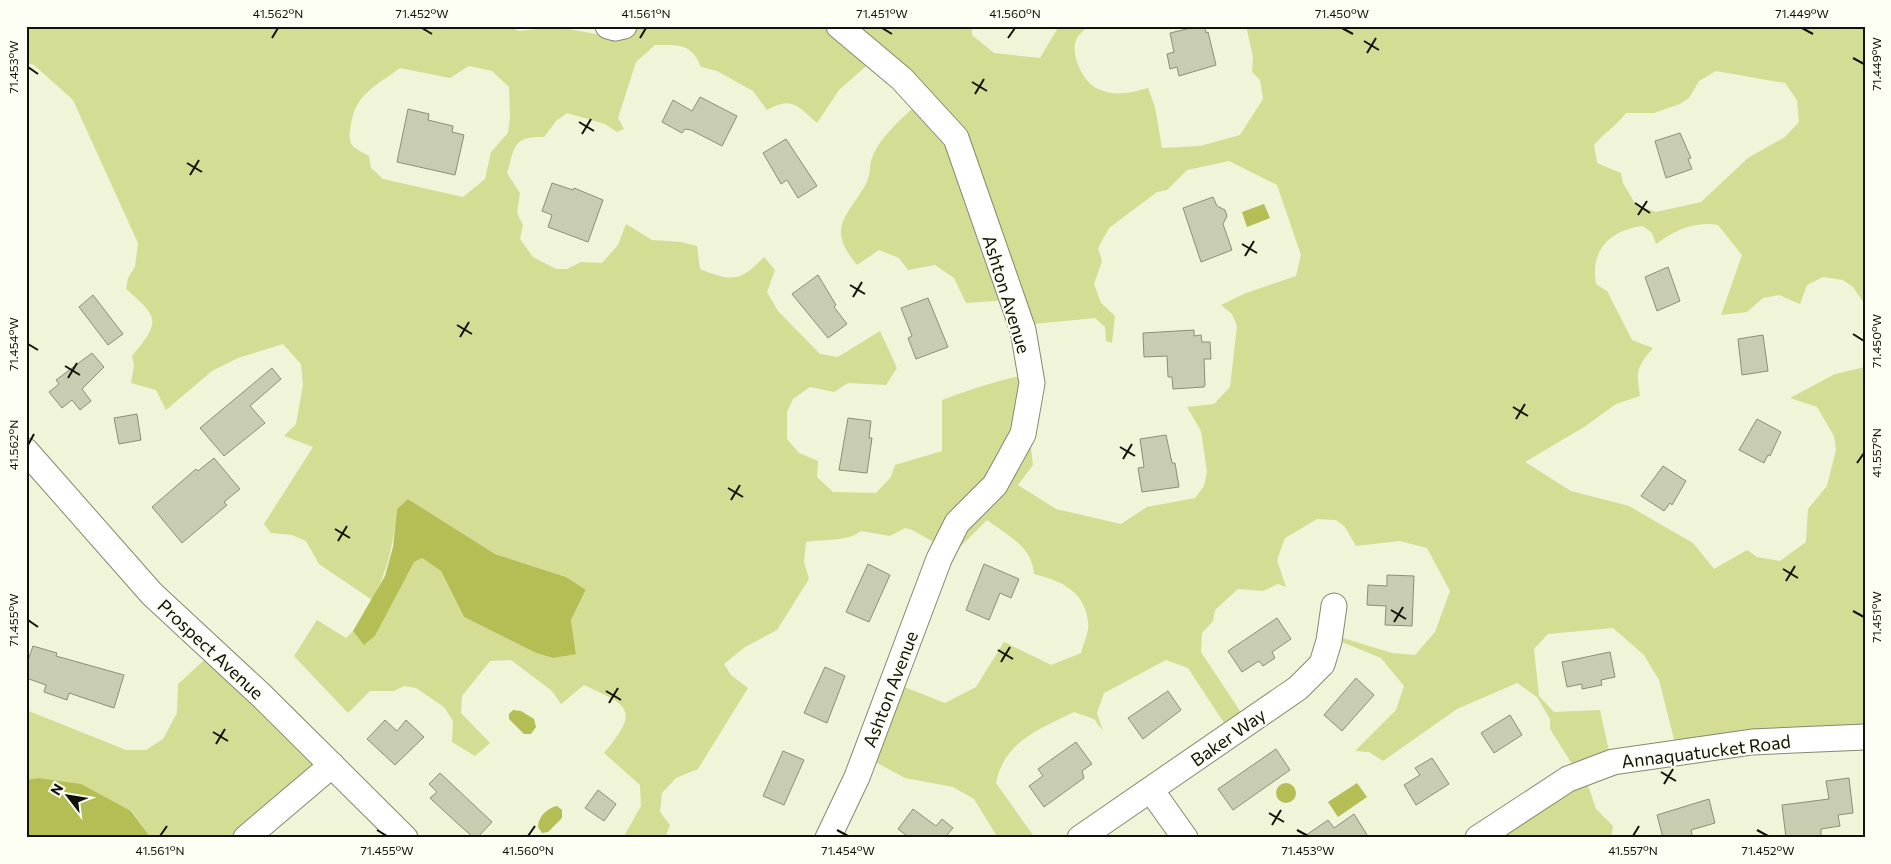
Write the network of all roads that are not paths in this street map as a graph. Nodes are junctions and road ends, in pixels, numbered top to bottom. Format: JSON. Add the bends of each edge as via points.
{"nodes":[{"id":1,"x":608,"y":26,"type":"edge"},
{"id":2,"x":624,"y":26,"type":"edge"},
{"id":3,"x":839,"y":26,"type":"edge"},
{"id":4,"x":26,"y":452,"type":"edge"},
{"id":5,"x":1334,"y":606,"type":"dead end"},
{"id":6,"x":1865,"y":737,"type":"edge"},
{"id":7,"x":332,"y":766,"type":"junction"},
{"id":8,"x":1151,"y":790,"type":"junction"},
{"id":9,"x":246,"y":838,"type":"edge"},
{"id":10,"x":405,"y":838,"type":"edge"},
{"id":11,"x":828,"y":838,"type":"edge"},
{"id":12,"x":1080,"y":838,"type":"edge"},
{"id":13,"x":1185,"y":838,"type":"edge"},
{"id":14,"x":1478,"y":838,"type":"edge"}],
"edges":[{"from":1,"to":2,"type":"street"},
{"from":3,"to":11,"type":"street","name":"Ashton Avenue","via":[[902,78],[956,138],[1022,330],[1032,383],[1023,434],[995,484],[956,523],[939,559],[857,777]]},
{"from":4,"to":7,"type":"street","name":"Prospect Avenue","via":[[152,594]]},
{"from":5,"to":8,"type":"street","name":"Baker Way","via":[[1322,664],[1298,688]]},
{"from":6,"to":14,"type":"street","name":"Annaquatucket Road","via":[[1752,742],[1613,762],[1568,779]]},
{"from":7,"to":9,"type":"street"},
{"from":7,"to":10,"type":"street","name":"Prospect Avenue"},
{"from":8,"to":12,"type":"street","name":"Baker Way"},
{"from":8,"to":13,"type":"street"}]}
